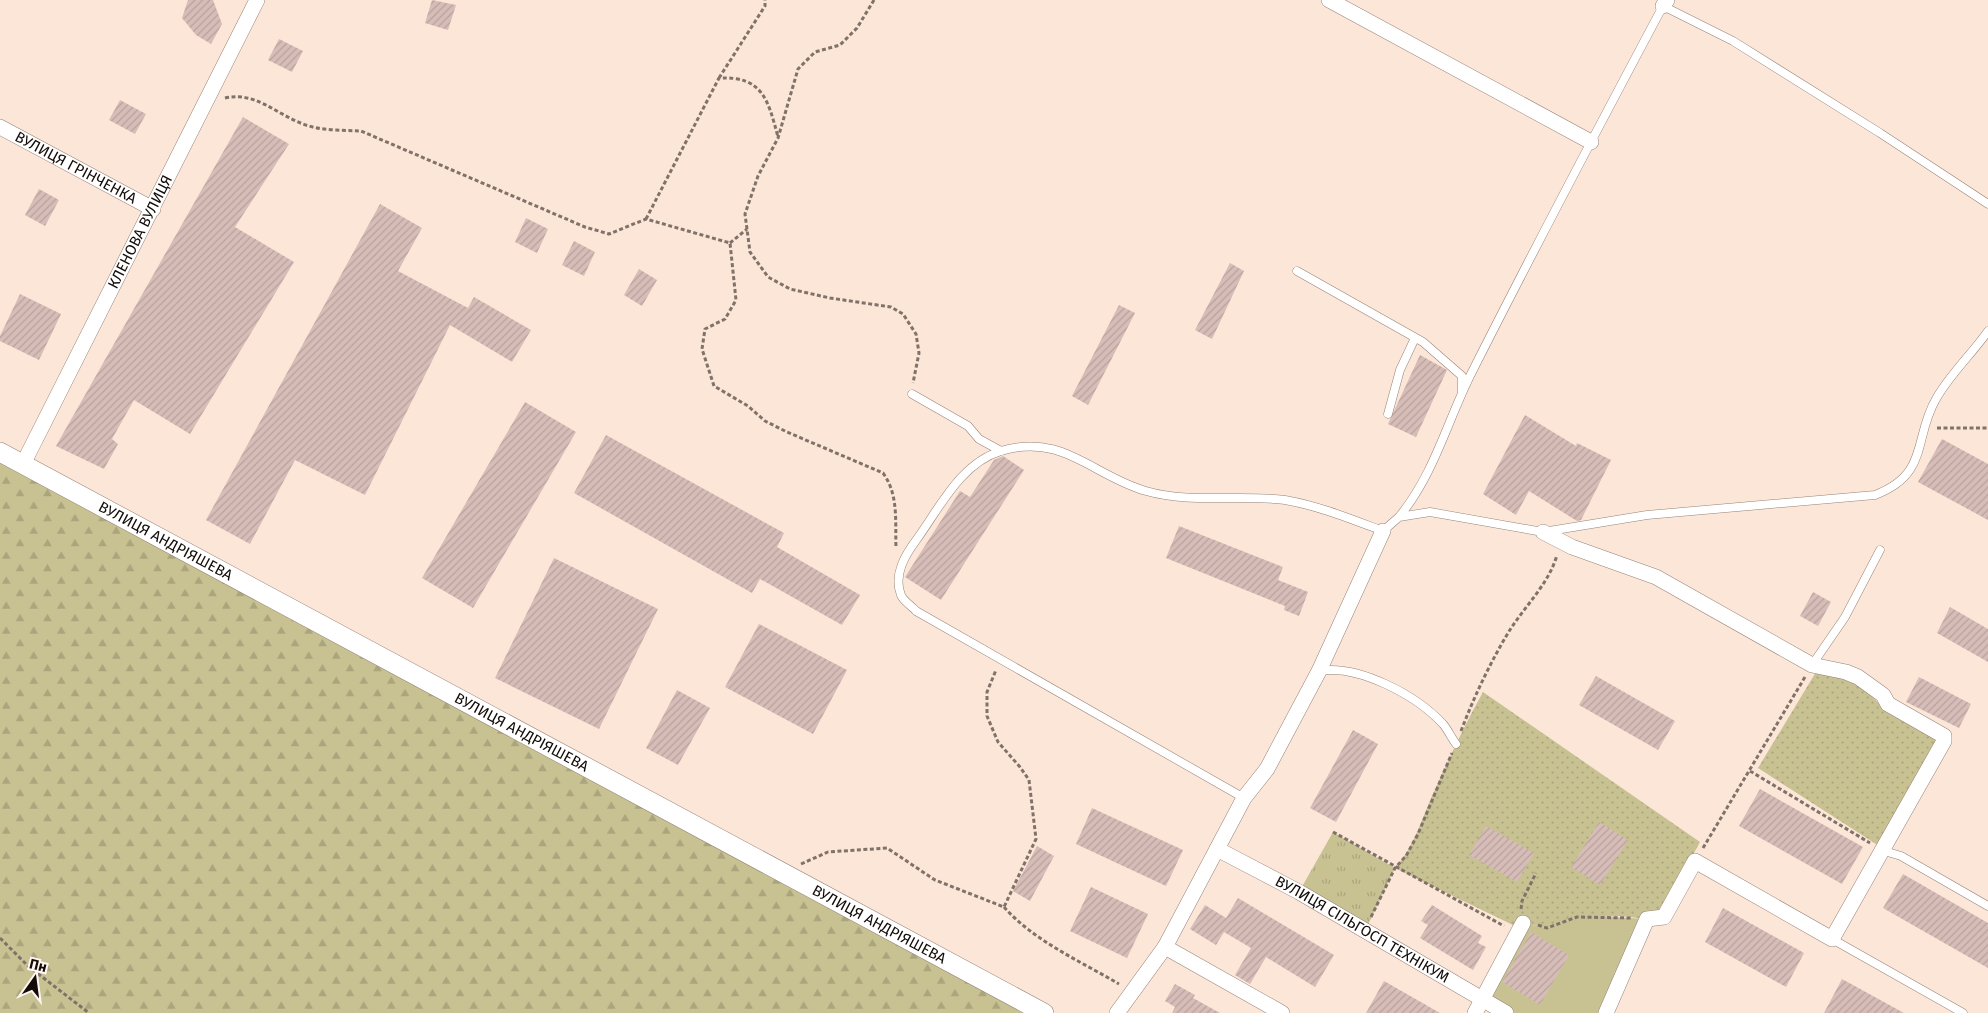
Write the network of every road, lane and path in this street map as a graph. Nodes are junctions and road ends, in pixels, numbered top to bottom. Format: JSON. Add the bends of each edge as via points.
{"nodes":[{"id":1,"x":257,"y":0,"type":"edge"},
{"id":2,"x":765,"y":0,"type":"edge"},
{"id":3,"x":874,"y":0,"type":"edge"},
{"id":4,"x":1329,"y":0,"type":"edge"},
{"id":5,"x":1665,"y":3,"type":"edge"},
{"id":6,"x":719,"y":78,"type":"junction"},
{"id":7,"x":206,"y":104,"type":"junction"},
{"id":8,"x":0,"y":127,"type":"edge"},
{"id":9,"x":778,"y":138,"type":"junction"},
{"id":10,"x":1590,"y":142,"type":"junction"},
{"id":11,"x":1988,"y":204,"type":"edge"},
{"id":12,"x":153,"y":209,"type":"junction"},
{"id":13,"x":646,"y":219,"type":"junction"},
{"id":14,"x":747,"y":229,"type":"junction"},
{"id":15,"x":730,"y":243,"type":"junction"},
{"id":16,"x":1297,"y":271,"type":"dead end"},
{"id":17,"x":1988,"y":330,"type":"edge"},
{"id":18,"x":1415,"y":338,"type":"junction"},
{"id":19,"x":1462,"y":392,"type":"junction"},
{"id":20,"x":912,"y":394,"type":"joint"},
{"id":21,"x":1388,"y":414,"type":"dead end"},
{"id":22,"x":1988,"y":428,"type":"edge"},
{"id":23,"x":1926,"y":429,"type":"junction"},
{"id":24,"x":1002,"y":451,"type":"junction"},
{"id":25,"x":0,"y":452,"type":"edge"},
{"id":26,"x":23,"y":464,"type":"junction"},
{"id":27,"x":1399,"y":517,"type":"junction"},
{"id":28,"x":1383,"y":531,"type":"junction"},
{"id":29,"x":1543,"y":532,"type":"junction"},
{"id":30,"x":1880,"y":550,"type":"dead end"},
{"id":31,"x":898,"y":576,"type":"junction"},
{"id":32,"x":993,"y":655,"type":"junction"},
{"id":33,"x":1812,"y":665,"type":"junction"},
{"id":34,"x":1319,"y":671,"type":"junction"},
{"id":35,"x":1456,"y":744,"type":"junction"},
{"id":36,"x":1750,"y":771,"type":"junction"},
{"id":37,"x":1244,"y":798,"type":"junction"},
{"id":38,"x":1333,"y":832,"type":"dead end"},
{"id":39,"x":1217,"y":849,"type":"junction"},
{"id":40,"x":1881,"y":850,"type":"junction"},
{"id":41,"x":1695,"y":861,"type":"junction"},
{"id":42,"x":1395,"y":868,"type":"junction"},
{"id":43,"x":783,"y":872,"type":"junction"},
{"id":44,"x":1536,"y":873,"type":"dead end"},
{"id":45,"x":1988,"y":906,"type":"edge"},
{"id":46,"x":1004,"y":907,"type":"junction"},
{"id":47,"x":1647,"y":919,"type":"junction"},
{"id":48,"x":1520,"y":928,"type":"junction"},
{"id":49,"x":1364,"y":931,"type":"junction"},
{"id":50,"x":0,"y":938,"type":"edge"},
{"id":51,"x":1832,"y":939,"type":"junction"},
{"id":52,"x":1165,"y":947,"type":"junction"},
{"id":53,"x":1133,"y":992,"type":"junction"},
{"id":54,"x":1482,"y":999,"type":"junction"},
{"id":55,"x":89,"y":1013,"type":"edge"},
{"id":56,"x":1044,"y":1013,"type":"edge"},
{"id":57,"x":1118,"y":1013,"type":"edge"},
{"id":58,"x":1282,"y":1013,"type":"edge"},
{"id":59,"x":1475,"y":1013,"type":"edge"},
{"id":60,"x":1506,"y":1013,"type":"edge"},
{"id":61,"x":1606,"y":1013,"type":"edge"},
{"id":62,"x":1963,"y":1013,"type":"edge"}],
"edges":[{"from":1,"to":7,"type":"street","name":"КЛЕНОВА ВУЛИЦЯ"},
{"from":2,"to":6,"type":"path","via":[[765,6]]},
{"from":3,"to":9,"type":"path","via":[[857,28],[840,45],[815,52],[798,69]]},
{"from":4,"to":10,"type":"street"},
{"from":5,"to":10,"type":"lane"},
{"from":5,"to":11,"type":"lane","via":[[1880,133]]},
{"from":6,"to":9,"type":"path","via":[[738,77],[755,85],[770,108]]},
{"from":6,"to":13,"type":"path"},
{"from":7,"to":12,"type":"street","name":"КЛЕНОВА ВУЛИЦЯ"},
{"from":7,"to":13,"type":"path","via":[[248,96],[304,124],[361,131],[585,227],[609,234]]},
{"from":8,"to":12,"type":"street","name":"ВУЛИЦЯ ГРІНЧЕНКА"},
{"from":9,"to":14,"type":"path","via":[[758,176],[745,214]]},
{"from":10,"to":19,"type":"lane"},
{"from":12,"to":26,"type":"street","name":"КЛЕНОВА ВУЛИЦЯ"},
{"from":13,"to":15,"type":"path"},
{"from":14,"to":15,"type":"path"},
{"from":14,"to":20,"type":"path","via":[[750,252],[768,277],[790,289],[891,307],[903,314],[916,334],[919,353]]},
{"from":15,"to":31,"type":"path","via":[[736,300],[725,319],[705,330],[702,349],[714,386],[748,406],[765,421],[883,473],[890,483],[896,506]]},
{"from":16,"to":18,"type":"lane"},
{"from":17,"to":23,"type":"lane","via":[[1935,400]]},
{"from":18,"to":19,"type":"lane","via":[[1462,376]]},
{"from":18,"to":21,"type":"lane","via":[[1400,370]]},
{"from":19,"to":27,"type":"lane","via":[[1435,461],[1416,497]]},
{"from":20,"to":24,"type":"lane","via":[[968,426],[979,439]]},
{"from":22,"to":23,"type":"path"},
{"from":23,"to":29,"type":"lane","via":[[1911,468],[1896,484],[1875,495],[1647,515]]},
{"from":24,"to":28,"type":"lane","via":[[1037,446],[1071,454],[1117,480],[1146,491],[1175,497],[1284,500],[1322,508]]},
{"from":24,"to":31,"type":"lane","via":[[980,460],[963,474],[908,552]]},
{"from":25,"to":26,"type":"street","name":"ВУЛИЦЯ АНДРІЯШЕВА"},
{"from":26,"to":43,"type":"street","name":"ВУЛИЦЯ АНДРІЯШЕВА"},
{"from":27,"to":28,"type":"lane"},
{"from":27,"to":29,"type":"lane","via":[[1430,512]]},
{"from":28,"to":34,"type":"street"},
{"from":29,"to":33,"type":"street","via":[[1572,547],[1656,578]]},
{"from":29,"to":35,"type":"path","via":[[1557,556],[1550,572],[1508,632],[1478,688]]},
{"from":30,"to":33,"type":"lane","via":[[1845,617]]},
{"from":31,"to":32,"type":"lane","via":[[901,596],[916,611]]},
{"from":32,"to":37,"type":"lane"},
{"from":32,"to":46,"type":"path","via":[[996,671],[987,692],[986,716],[998,742],[1029,780],[1036,839]]},
{"from":33,"to":36,"type":"path"},
{"from":33,"to":40,"type":"street","via":[[1858,677],[1883,695],[1888,704],[1944,736]]},
{"from":34,"to":35,"type":"lane","via":[[1331,669],[1360,674],[1416,701],[1444,726]]},
{"from":34,"to":37,"type":"street","via":[[1267,769]]},
{"from":35,"to":42,"type":"path","via":[[1418,834]]},
{"from":36,"to":40,"type":"path"},
{"from":36,"to":41,"type":"path"},
{"from":37,"to":39,"type":"street"},
{"from":38,"to":42,"type":"path"},
{"from":39,"to":49,"type":"street","name":"ВУЛИЦЯ СІЛЬГОСП ТЕХНІКУМ"},
{"from":39,"to":52,"type":"street"},
{"from":40,"to":45,"type":"lane","via":[[1901,856]]},
{"from":40,"to":51,"type":"street"},
{"from":41,"to":47,"type":"street","via":[[1664,918]]},
{"from":41,"to":51,"type":"street"},
{"from":42,"to":48,"type":"path"},
{"from":42,"to":49,"type":"path"},
{"from":43,"to":46,"type":"path","via":[[828,852],[888,848],[935,880]]},
{"from":43,"to":56,"type":"street","name":"ВУЛИЦЯ АНДРІЯШЕВА"},
{"from":44,"to":48,"type":"path","via":[[1522,901]]},
{"from":46,"to":53,"type":"path","via":[[1015,920],[1042,939]]},
{"from":47,"to":48,"type":"path","via":[[1577,917],[1547,928]]},
{"from":47,"to":61,"type":"street"},
{"from":48,"to":54,"type":"street"},
{"from":49,"to":54,"type":"street","name":"ВУЛИЦЯ СІЛЬГОСП ТЕХНІКУМ"},
{"from":50,"to":55,"type":"path","via":[[28,966]]},
{"from":51,"to":62,"type":"lane"},
{"from":52,"to":53,"type":"street"},
{"from":52,"to":58,"type":"street"},
{"from":53,"to":57,"type":"street"},
{"from":54,"to":59,"type":"street"},
{"from":54,"to":60,"type":"street","name":"ВУЛИЦЯ СІЛЬГОСП ТЕХНІКУМ"}]}
